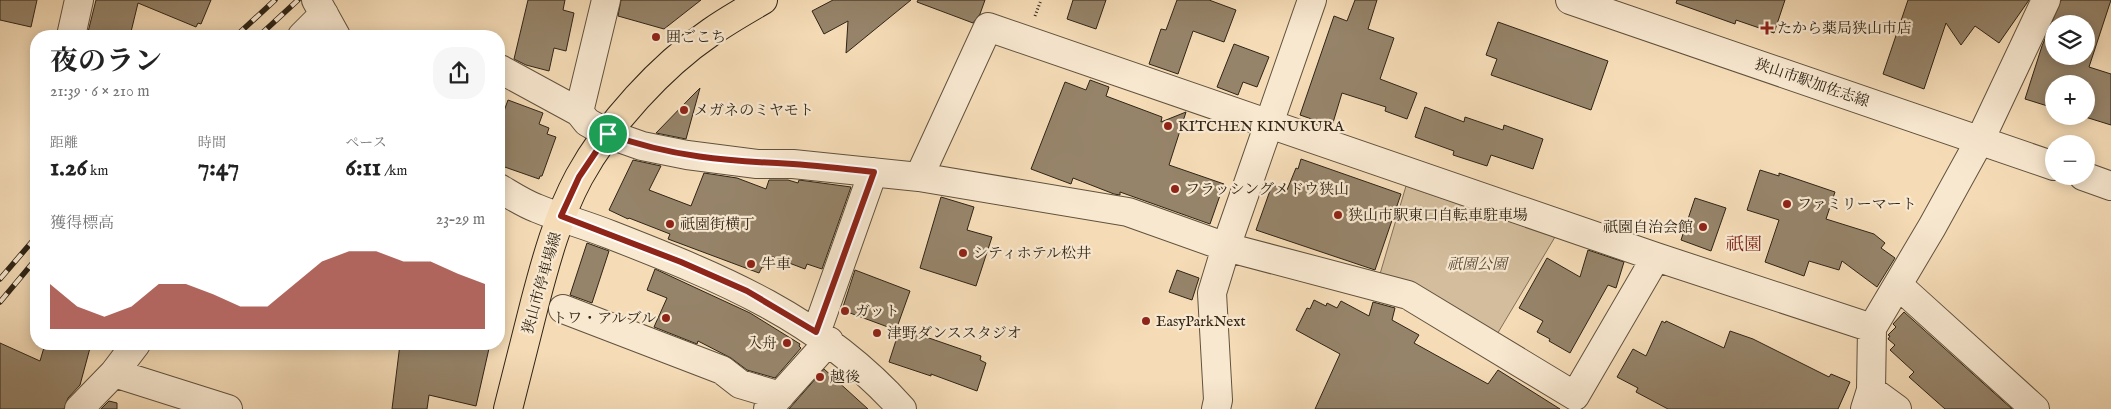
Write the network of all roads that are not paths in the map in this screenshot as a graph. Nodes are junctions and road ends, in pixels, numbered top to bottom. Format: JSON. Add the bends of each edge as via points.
{"nodes":[{"id":1,"x":79,"y":0,"type":"edge"},
{"id":2,"x":606,"y":0,"type":"edge"},
{"id":3,"x":763,"y":0,"type":"edge"},
{"id":4,"x":1312,"y":0,"type":"edge"},
{"id":5,"x":1570,"y":0,"type":"edge"},
{"id":6,"x":2046,"y":0,"type":"edge"},
{"id":7,"x":325,"y":17,"type":"edge"},
{"id":8,"x":72,"y":30,"type":"edge"},
{"id":9,"x":309,"y":30,"type":"edge"},
{"id":10,"x":505,"y":72,"type":"edge"},
{"id":11,"x":579,"y":112,"type":"junction"},
{"id":12,"x":1270,"y":123,"type":"junction"},
{"id":13,"x":608,"y":134,"type":"junction"},
{"id":14,"x":1980,"y":140,"type":"junction"},
{"id":15,"x":2045,"y":163,"type":"edge"},
{"id":16,"x":874,"y":172,"type":"junction"},
{"id":17,"x":919,"y":177,"type":"junction"},
{"id":18,"x":2095,"y":180,"type":"edge"},
{"id":19,"x":2111,"y":186,"type":"edge"},
{"id":20,"x":505,"y":191,"type":"edge"},
{"id":21,"x":561,"y":216,"type":"junction"},
{"id":22,"x":1226,"y":247,"type":"junction"},
{"id":23,"x":1656,"y":257,"type":"junction"},
{"id":24,"x":1898,"y":285,"type":"junction"},
{"id":25,"x":563,"y":309,"type":"dead end"},
{"id":26,"x":1872,"y":328,"type":"junction"},
{"id":27,"x":823,"y":337,"type":"junction"},
{"id":28,"x":131,"y":350,"type":"edge"},
{"id":29,"x":114,"y":373,"type":"junction"},
{"id":30,"x":1868,"y":400,"type":"edge"},
{"id":31,"x":774,"y":402,"type":"edge"},
{"id":32,"x":1222,"y":406,"type":"edge"},
{"id":33,"x":79,"y":409,"type":"edge"},
{"id":34,"x":228,"y":409,"type":"edge"},
{"id":35,"x":508,"y":409,"type":"edge"},
{"id":36,"x":902,"y":409,"type":"edge"},
{"id":37,"x":1897,"y":409,"type":"edge"},
{"id":38,"x":2034,"y":409,"type":"edge"}],
"edges":[{"from":1,"to":8,"type":"street"},
{"from":2,"to":11,"type":"street"},
{"from":3,"to":13,"type":"main road","name":"狭山市停車場線","via":[[710,32],[670,65]]},
{"from":4,"to":12,"type":"street"},
{"from":5,"to":14,"type":"street","name":"狭山市駅加佐志線"},
{"from":6,"to":14,"type":"street"},
{"from":7,"to":9,"type":"street"},
{"from":10,"to":11,"type":"street"},
{"from":11,"to":13,"type":"street","via":[[586,122]]},
{"from":12,"to":17,"type":"street","via":[[988,27]]},
{"from":12,"to":22,"type":"street"},
{"from":12,"to":23,"type":"street"},
{"from":13,"to":16,"type":"street","via":[[687,156]]},
{"from":13,"to":21,"type":"main road","name":"狭山市停車場線","via":[[579,177]]},
{"from":14,"to":15,"type":"street","name":"狭山市駅加佐志線"},
{"from":14,"to":24,"type":"street"},
{"from":16,"to":17,"type":"street"},
{"from":16,"to":27,"type":"street"},
{"from":17,"to":22,"type":"street","via":[[1128,212]]},
{"from":18,"to":19,"type":"street"},
{"from":20,"to":21,"type":"street","via":[[535,208]]},
{"from":21,"to":27,"type":"street","via":[[747,291]]},
{"from":21,"to":35,"type":"main road","name":"狭山市停車場線","via":[[547,256]]},
{"from":22,"to":23,"type":"street","via":[[1408,295],[1575,396]]},
{"from":22,"to":32,"type":"street","via":[[1212,293]]},
{"from":23,"to":26,"type":"street"},
{"from":24,"to":26,"type":"street"},
{"from":24,"to":38,"type":"street"},
{"from":25,"to":31,"type":"street","via":[[722,370]]},
{"from":26,"to":30,"type":"street"},
{"from":27,"to":31,"type":"street"},
{"from":27,"to":36,"type":"street"},
{"from":28,"to":29,"type":"street"},
{"from":29,"to":33,"type":"street"},
{"from":29,"to":34,"type":"street"},
{"from":30,"to":37,"type":"street"}]}
